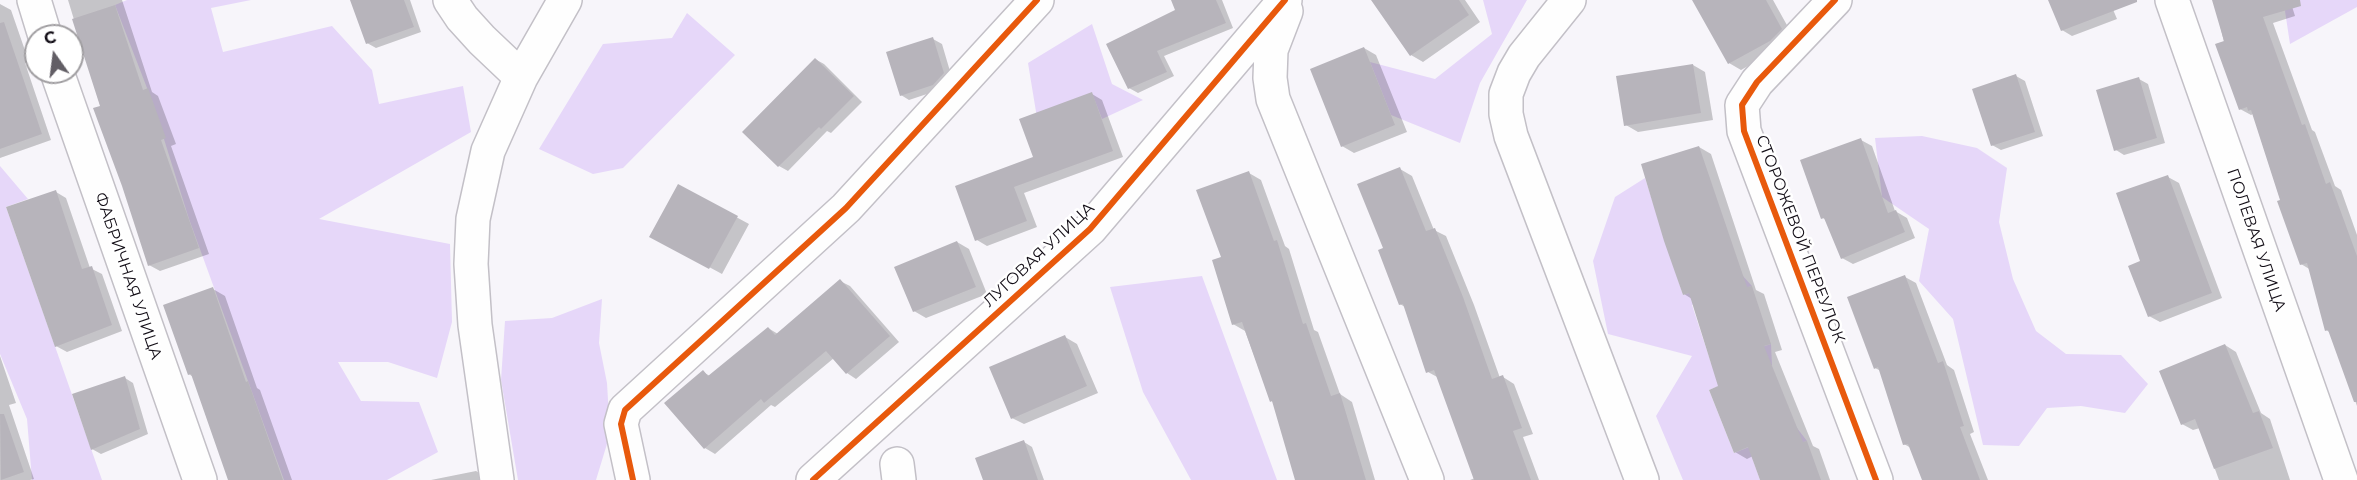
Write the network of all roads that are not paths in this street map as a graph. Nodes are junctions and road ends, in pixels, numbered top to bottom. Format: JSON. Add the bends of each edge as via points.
{"nodes":[{"id":1,"x":34,"y":0,"type":"edge"},
{"id":2,"x":450,"y":0,"type":"edge"},
{"id":3,"x":565,"y":0,"type":"edge"},
{"id":4,"x":1037,"y":0,"type":"edge"},
{"id":5,"x":1285,"y":0,"type":"edge"},
{"id":6,"x":1292,"y":0,"type":"edge"},
{"id":7,"x":1569,"y":0,"type":"edge"},
{"id":8,"x":1835,"y":0,"type":"edge"},
{"id":9,"x":2172,"y":0,"type":"edge"},
{"id":10,"x":41,"y":24,"type":"edge"},
{"id":11,"x":1230,"y":65,"type":"junction"},
{"id":12,"x":521,"y":77,"type":"junction"},
{"id":13,"x":61,"y":84,"type":"edge"},
{"id":14,"x":1274,"y":99,"type":"junction"},
{"id":15,"x":200,"y":480,"type":"edge"},
{"id":16,"x":497,"y":480,"type":"edge"},
{"id":17,"x":633,"y":480,"type":"edge"},
{"id":18,"x":813,"y":480,"type":"edge"},
{"id":19,"x":1427,"y":480,"type":"edge"},
{"id":20,"x":1642,"y":480,"type":"edge"},
{"id":21,"x":1876,"y":480,"type":"edge"},
{"id":22,"x":2341,"y":480,"type":"edge"}],
"edges":[{"from":1,"to":10,"type":"street"},
{"from":2,"to":12,"type":"street","via":[[482,40]]},
{"from":3,"to":12,"type":"street"},
{"from":4,"to":17,"type":"street","via":[[846,208],[625,410],[621,424]]},
{"from":5,"to":11,"type":"street","name":"ЛУГОВАЯ УЛИЦА"},
{"from":6,"to":14,"type":"street","via":[[1271,50]]},
{"from":7,"to":20,"type":"street","via":[[1514,73],[1506,94],[1506,114],[1510,135]]},
{"from":8,"to":21,"type":"street","name":"СТОРОЖЕВОЙ ПЕРЕУЛОК","via":[[1756,82],[1742,105],[1744,131]]},
{"from":9,"to":22,"type":"street","name":"ПОЛЕВАЯ УЛИЦА"},
{"from":11,"to":14,"type":"street"},
{"from":11,"to":18,"type":"street","name":"ЛУГОВАЯ УЛИЦА","via":[[1090,229]]},
{"from":12,"to":16,"type":"street","via":[[488,151],[473,219],[474,324]]},
{"from":13,"to":15,"type":"street","name":"ФАБРИЧНАЯ УЛИЦА"},
{"from":14,"to":19,"type":"street"}]}
